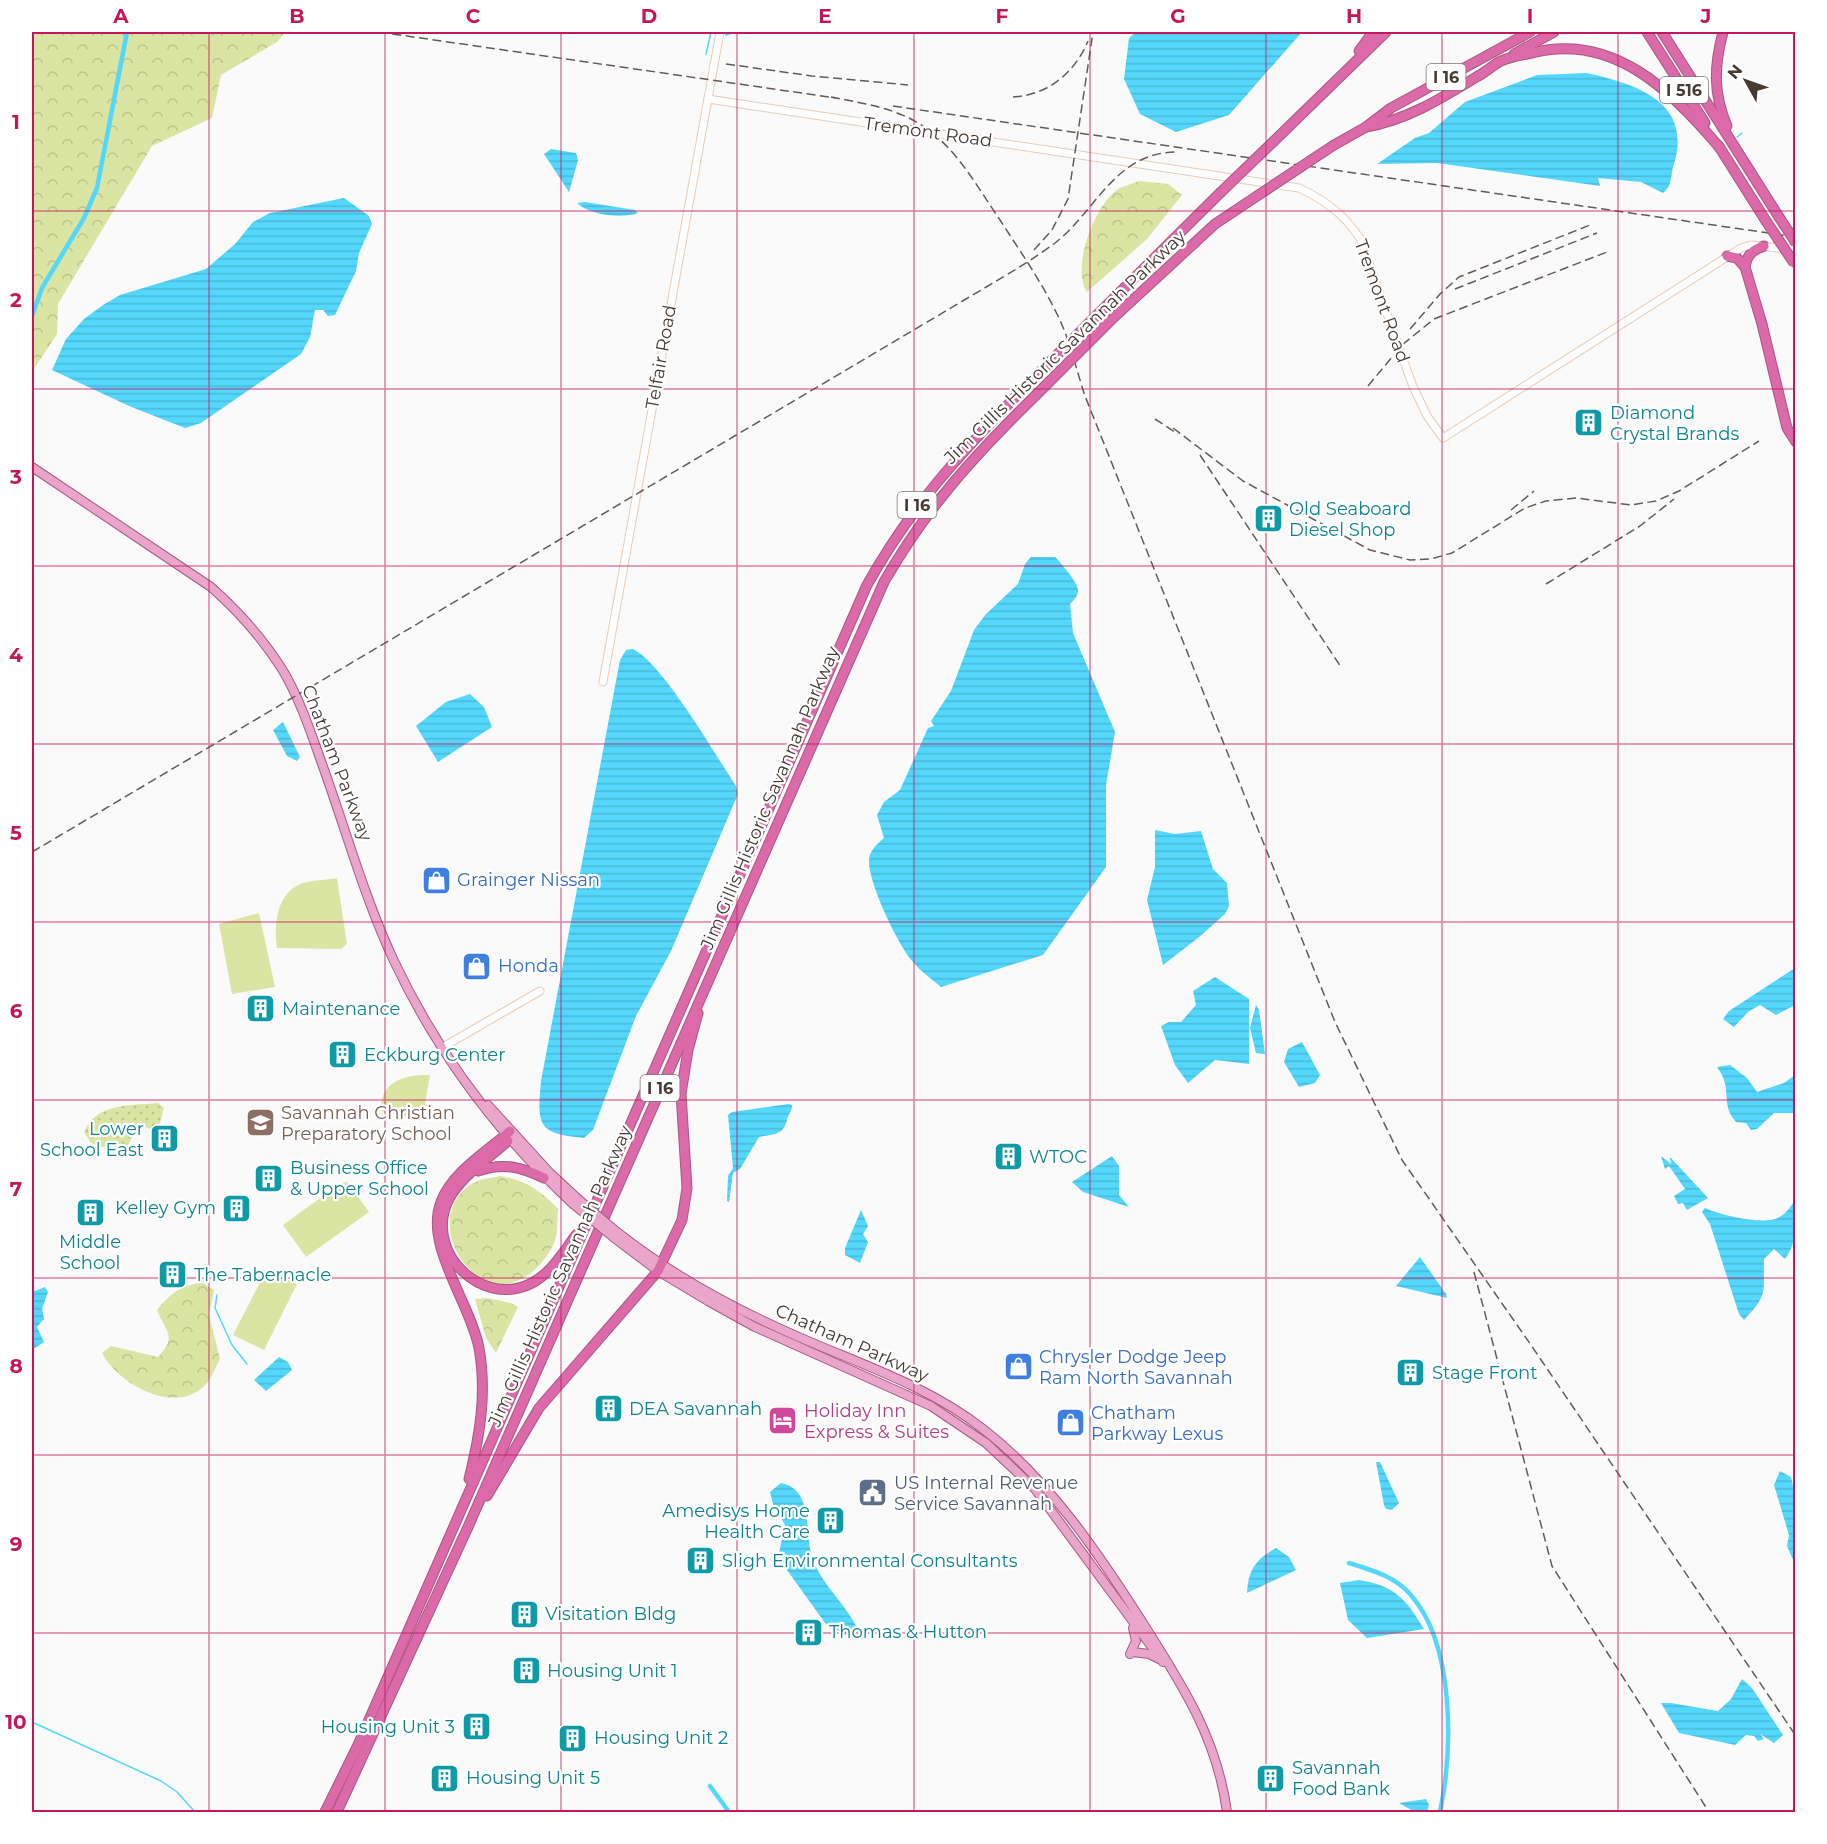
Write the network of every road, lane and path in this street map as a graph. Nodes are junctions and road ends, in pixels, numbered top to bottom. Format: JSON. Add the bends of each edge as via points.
{"nodes":[{"id":1,"x":720,"y":32,"type":"edge"},
{"id":2,"x":1373,"y":32,"type":"edge"},
{"id":3,"x":1386,"y":32,"type":"edge"},
{"id":4,"x":1530,"y":32,"type":"edge"},
{"id":5,"x":1554,"y":32,"type":"edge"},
{"id":6,"x":1647,"y":32,"type":"edge"},
{"id":7,"x":1662,"y":32,"type":"edge"},
{"id":8,"x":1723,"y":32,"type":"edge"},
{"id":9,"x":1501,"y":61,"type":"junction"},
{"id":10,"x":1334,"y":82,"type":"junction"},
{"id":11,"x":708,"y":99,"type":"junction"},
{"id":12,"x":1366,"y":127,"type":"junction"},
{"id":13,"x":1736,"y":147,"type":"junction"},
{"id":14,"x":1720,"y":148,"type":"junction"},
{"id":15,"x":1796,"y":243,"type":"edge"},
{"id":16,"x":1764,"y":246,"type":"junction"},
{"id":17,"x":1796,"y":250,"type":"edge"},
{"id":18,"x":1727,"y":256,"type":"junction"},
{"id":19,"x":1795,"y":265,"type":"edge"},
{"id":20,"x":1745,"y":267,"type":"junction"},
{"id":21,"x":1796,"y":442,"type":"edge"},
{"id":22,"x":32,"y":468,"type":"edge"},
{"id":23,"x":603,"y":682,"type":"dead end"},
{"id":24,"x":711,"y":974,"type":"junction"},
{"id":25,"x":540,"y":991,"type":"dead end"},
{"id":26,"x":443,"y":1047,"type":"junction"},
{"id":27,"x":510,"y":1135,"type":"junction"},
{"id":28,"x":544,"y":1178,"type":"junction"},
{"id":29,"x":464,"y":1181,"type":"junction"},
{"id":30,"x":575,"y":1201,"type":"junction"},
{"id":31,"x":586,"y":1223,"type":"junction"},
{"id":32,"x":660,"y":1267,"type":"junction"},
{"id":33,"x":460,"y":1512,"type":"junction"},
{"id":34,"x":468,"y":1527,"type":"junction"},
{"id":35,"x":1126,"y":1614,"type":"junction"},
{"id":36,"x":1160,"y":1659,"type":"junction"},
{"id":37,"x":1170,"y":1668,"type":"junction"},
{"id":38,"x":325,"y":1812,"type":"edge"},
{"id":39,"x":338,"y":1812,"type":"edge"},
{"id":40,"x":1227,"y":1812,"type":"edge"}],
"edges":[{"from":1,"to":11,"type":"street","name":"Telfair Road"},
{"from":2,"to":10,"type":"highway"},
{"from":3,"to":10,"type":"highway","name":"Jim Gillis Historic Savannah Parkway","number":"I 16"},
{"from":4,"to":12,"type":"highway","name":"Jim Gillis Historic Savannah Parkway","number":"I 16","via":[[1399,103]]},
{"from":5,"to":9,"type":"highway"},
{"from":6,"to":14,"type":"highway","number":"I 516"},
{"from":7,"to":13,"type":"highway","number":"I 516"},
{"from":8,"to":13,"type":"highway","via":[[1715,73],[1716,94]]},
{"from":9,"to":12,"type":"highway","via":[[1417,111],[1386,124]]},
{"from":9,"to":14,"type":"highway","via":[[1568,48],[1608,54],[1663,88]]},
{"from":10,"to":31,"type":"highway","name":"Jim Gillis Historic Savannah Parkway","number":"I 16","bridge":true,"via":[[1022,391],[928,490],[896,536],[867,585]]},
{"from":11,"to":18,"type":"street","name":"Tremont Road","via":[[1299,188],[1330,205],[1353,226],[1412,384],[1443,438]]},
{"from":11,"to":23,"type":"street","name":"Telfair Road"},
{"from":12,"to":24,"type":"highway","name":"Jim Gillis Historic Savannah Parkway","number":"I 16","bridge":true,"via":[[1215,224],[1111,320],[926,513],[884,582]]},
{"from":13,"to":15,"type":"highway","number":"I 516","bridge":true},
{"from":14,"to":19,"type":"highway","number":"I 516","bridge":true},
{"from":16,"to":17,"type":"street","name":"Tremont Road"},
{"from":16,"to":18,"type":"street","name":"Tremont Road","via":[[1751,245]]},
{"from":16,"to":20,"type":"highway","via":[[1752,252]]},
{"from":18,"to":20,"type":"highway","via":[[1737,258]]},
{"from":20,"to":21,"type":"highway","via":[[1787,428]]},
{"from":22,"to":26,"type":"main road","name":"Chatham Parkway","via":[[211,587],[278,664],[304,715],[394,961]]},
{"from":24,"to":32,"type":"highway","via":[[683,1072],[686,1201],[682,1220]]},
{"from":24,"to":34,"type":"highway","name":"Jim Gillis Historic Savannah Parkway","number":"I 16"},
{"from":25,"to":26,"type":"street"},
{"from":26,"to":27,"type":"main road","name":"Chatham Parkway"},
{"from":27,"to":28,"type":"main road","name":"Chatham Parkway"},
{"from":27,"to":29,"type":"highway"},
{"from":27,"to":30,"type":"main road","name":"Chatham Parkway"},
{"from":27,"to":33,"type":"highway","via":[[454,1181],[437,1216],[438,1242],[471,1319],[482,1370],[479,1434]]},
{"from":28,"to":29,"type":"highway","via":[[505,1165],[477,1171]]},
{"from":28,"to":30,"type":"main road","name":"Chatham Parkway"},
{"from":29,"to":31,"type":"highway","via":[[451,1196],[443,1215],[444,1242],[457,1266],[482,1284],[518,1288],[543,1277]]},
{"from":30,"to":32,"type":"main road","name":"Chatham Parkway","bridge":true},
{"from":31,"to":33,"type":"highway","name":"Jim Gillis Historic Savannah Parkway","number":"I 16"},
{"from":32,"to":34,"type":"highway","via":[[533,1416]]},
{"from":32,"to":35,"type":"main road","name":"Chatham Parkway","via":[[755,1327],[931,1406],[986,1443],[1035,1489]]},
{"from":32,"to":37,"type":"main road","name":"Chatham Parkway","via":[[714,1297],[900,1380],[983,1428],[1024,1464],[1062,1507]]},
{"from":33,"to":38,"type":"highway","name":"Jim Gillis Historic Savannah Parkway","number":"I 16"},
{"from":34,"to":39,"type":"highway","name":"Jim Gillis Historic Savannah Parkway","number":"I 16"},
{"from":35,"to":36,"type":"main road","name":"Chatham Parkway"},
{"from":35,"to":36,"type":"main road","via":[[1136,1635],[1132,1653]]},
{"from":36,"to":37,"type":"main road","name":"Chatham Parkway"},
{"from":37,"to":40,"type":"main road","name":"Chatham Parkway","via":[[1206,1732]]}]}
